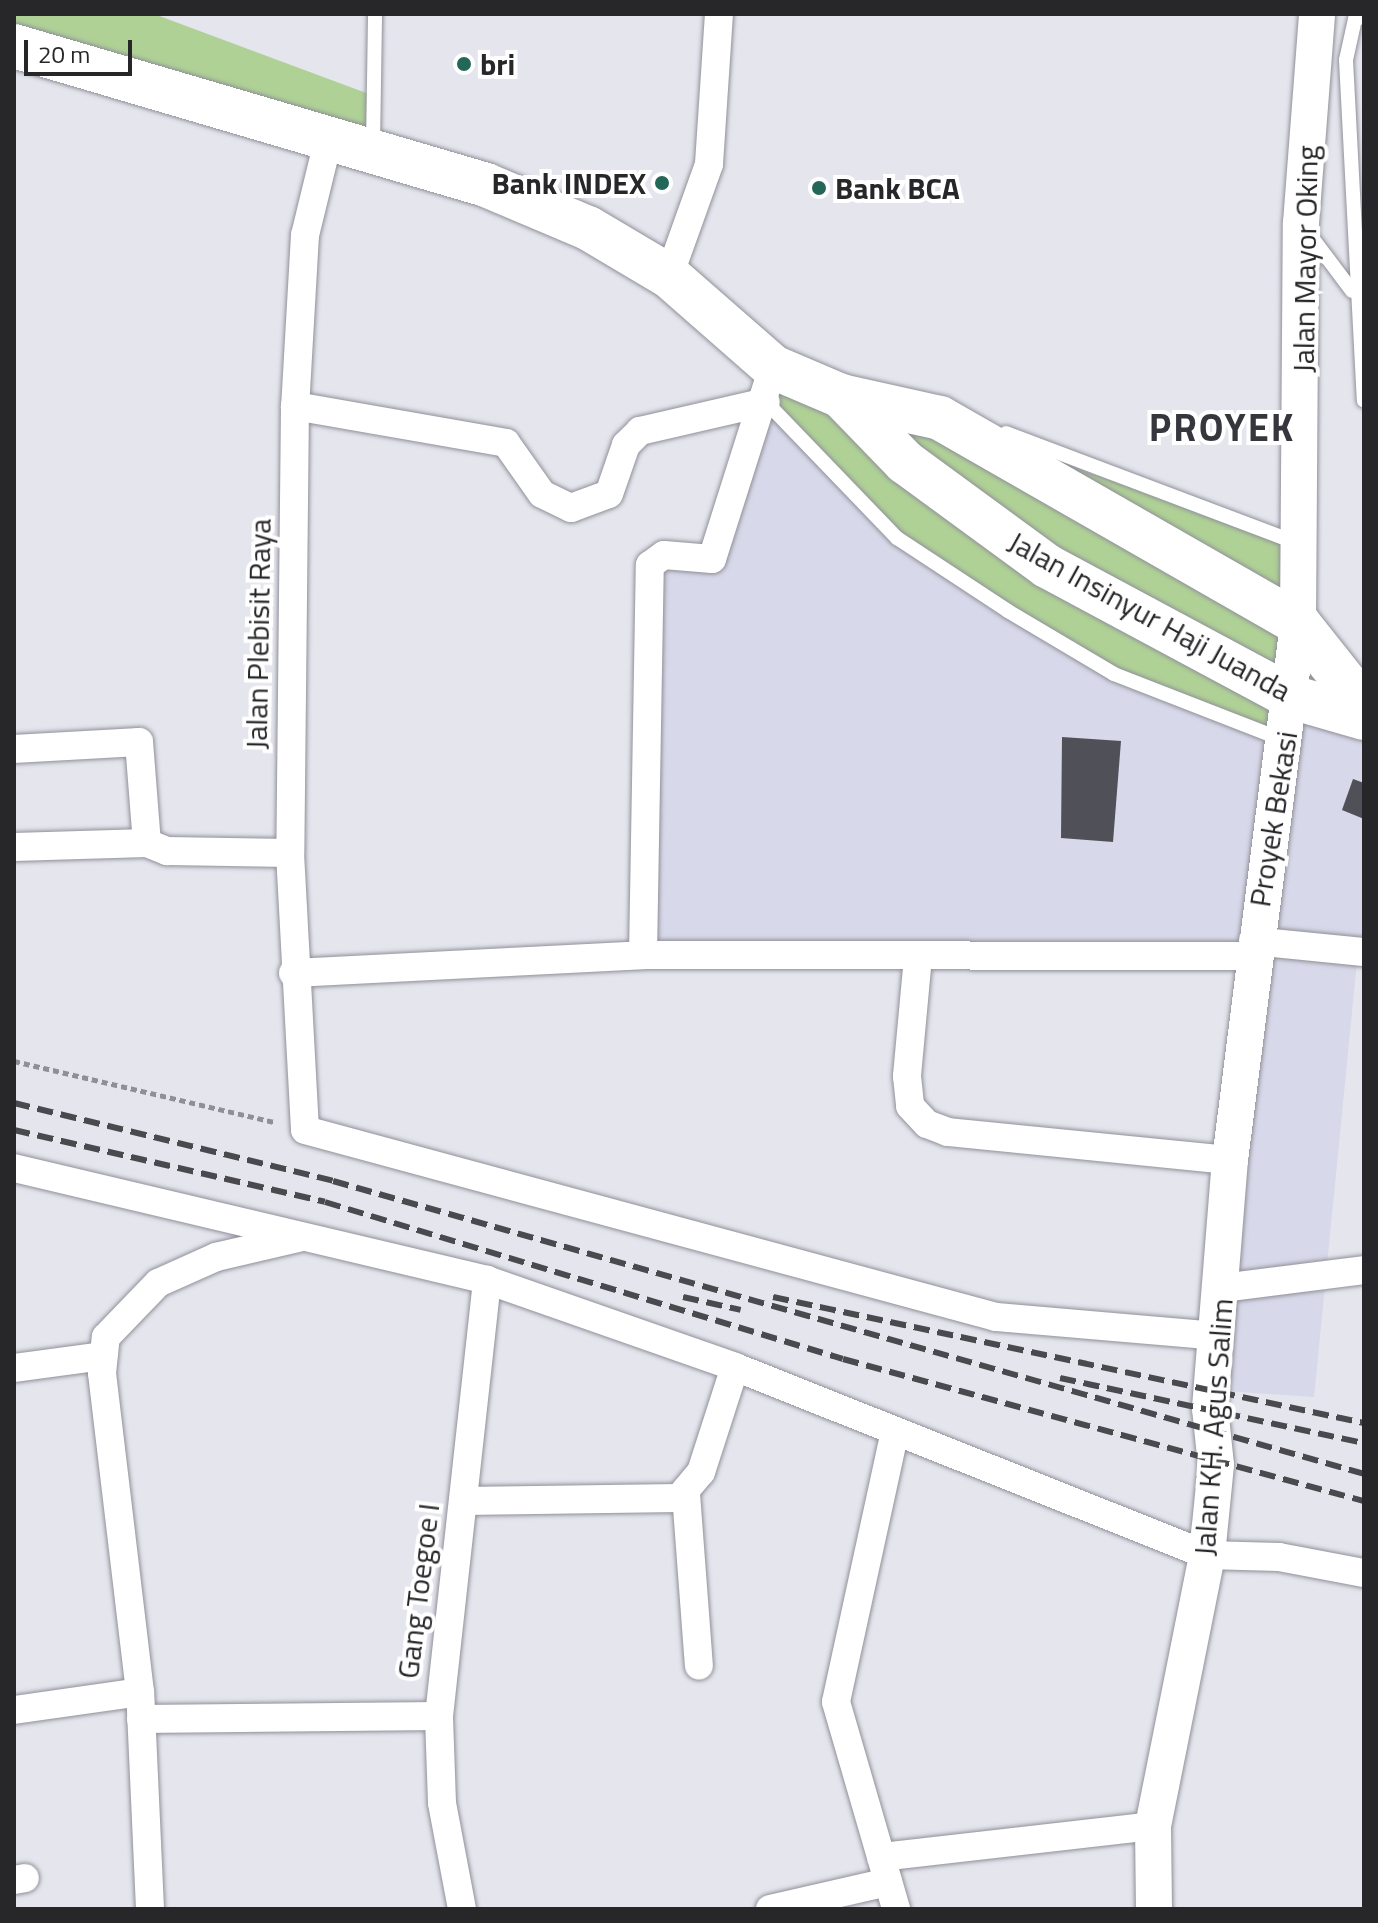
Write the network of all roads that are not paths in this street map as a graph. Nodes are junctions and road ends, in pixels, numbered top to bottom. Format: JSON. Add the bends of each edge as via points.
{"nodes":[{"id":1,"x":375,"y":14,"type":"edge"},
{"id":2,"x":719,"y":14,"type":"edge"},
{"id":3,"x":1317,"y":14,"type":"edge"},
{"id":4,"x":1364,"y":17,"type":"edge"},
{"id":5,"x":14,"y":46,"type":"edge"},
{"id":6,"x":328,"y":141,"type":"junction"},
{"id":7,"x":372,"y":152,"type":"junction"},
{"id":8,"x":1301,"y":223,"type":"junction"},
{"id":9,"x":669,"y":276,"type":"junction"},
{"id":10,"x":1353,"y":291,"type":"junction"},
{"id":11,"x":769,"y":384,"type":"junction"},
{"id":12,"x":841,"y":396,"type":"junction"},
{"id":13,"x":1364,"y":401,"type":"edge"},
{"id":14,"x":295,"y":406,"type":"junction"},
{"id":15,"x":940,"y":418,"type":"junction"},
{"id":16,"x":1303,"y":545,"type":"junction"},
{"id":17,"x":1298,"y":623,"type":"junction"},
{"id":18,"x":1291,"y":697,"type":"junction"},
{"id":19,"x":1364,"y":706,"type":"edge"},
{"id":20,"x":1364,"y":718,"type":"edge"},
{"id":21,"x":1285,"y":741,"type":"junction"},
{"id":22,"x":14,"y":749,"type":"edge"},
{"id":23,"x":147,"y":843,"type":"junction"},
{"id":24,"x":14,"y":847,"type":"edge"},
{"id":25,"x":290,"y":853,"type":"junction"},
{"id":26,"x":1252,"y":949,"type":"junction"},
{"id":27,"x":1364,"y":952,"type":"edge"},
{"id":28,"x":643,"y":955,"type":"junction"},
{"id":29,"x":918,"y":957,"type":"junction"},
{"id":30,"x":293,"y":973,"type":"junction"},
{"id":31,"x":1230,"y":1160,"type":"junction"},
{"id":32,"x":14,"y":1168,"type":"edge"},
{"id":33,"x":308,"y":1235,"type":"junction"},
{"id":34,"x":1364,"y":1270,"type":"edge"},
{"id":35,"x":487,"y":1280,"type":"junction"},
{"id":36,"x":1222,"y":1288,"type":"junction"},
{"id":37,"x":1217,"y":1336,"type":"junction"},
{"id":38,"x":103,"y":1356,"type":"junction"},
{"id":39,"x":735,"y":1367,"type":"junction"},
{"id":40,"x":14,"y":1368,"type":"edge"},
{"id":41,"x":895,"y":1431,"type":"junction"},
{"id":42,"x":686,"y":1494,"type":"junction"},
{"id":43,"x":463,"y":1501,"type":"junction"},
{"id":44,"x":1207,"y":1555,"type":"junction"},
{"id":45,"x":1364,"y":1573,"type":"edge"},
{"id":46,"x":699,"y":1666,"type":"dead end"},
{"id":47,"x":141,"y":1706,"type":"junction"},
{"id":48,"x":14,"y":1710,"type":"edge"},
{"id":49,"x":439,"y":1716,"type":"junction"},
{"id":50,"x":1153,"y":1826,"type":"junction"},
{"id":51,"x":884,"y":1869,"type":"junction"},
{"id":52,"x":150,"y":1909,"type":"edge"},
{"id":53,"x":462,"y":1909,"type":"edge"},
{"id":54,"x":770,"y":1909,"type":"edge"},
{"id":55,"x":896,"y":1909,"type":"edge"},
{"id":56,"x":1154,"y":1909,"type":"edge"}],
"edges":[{"from":1,"to":7,"type":"lane"},
{"from":2,"to":9,"type":"street","via":[[709,164]]},
{"from":3,"to":8,"type":"street","name":"Jalan Mayor Oking"},
{"from":4,"to":10,"type":"lane","via":[[1355,19],[1346,60]]},
{"from":5,"to":6,"type":"main road","name":"Jalan Insinyur Haji Juanda"},
{"from":6,"to":7,"type":"main road","name":"Jalan Insinyur Haji Juanda"},
{"from":6,"to":14,"type":"street","name":"Jalan Plebisit Raya","via":[[305,235]]},
{"from":7,"to":9,"type":"main road","name":"Jalan Insinyur Haji Juanda","via":[[486,185],[588,228]]},
{"from":8,"to":10,"type":"lane"},
{"from":8,"to":16,"type":"street","name":"Jalan Mayor Oking"},
{"from":9,"to":11,"type":"main road","name":"Jalan Insinyur Haji Juanda"},
{"from":10,"to":13,"type":"lane"},
{"from":11,"to":12,"type":"main road","name":"Jalan Insinyur Haji Juanda"},
{"from":11,"to":14,"type":"street","via":[[640,431],[626,445],[609,494],[571,508],[542,494],[506,443]]},
{"from":11,"to":21,"type":"lane","via":[[897,538],[1114,674]]},
{"from":11,"to":28,"type":"street","via":[[712,559],[664,555],[650,565]]},
{"from":12,"to":15,"type":"main road","name":"Jalan Insinyur Haji Juanda"},
{"from":12,"to":18,"type":"main road","name":"Jalan Insinyur Haji Juanda","via":[[905,462],[1047,566]]},
{"from":14,"to":25,"type":"street","name":"Jalan Plebisit Raya"},
{"from":15,"to":16,"type":"lane","via":[[976,422]]},
{"from":15,"to":17,"type":"main road","name":"Jalan Insinyur Haji Juanda"},
{"from":16,"to":17,"type":"street","name":"Jalan Mayor Oking"},
{"from":17,"to":18,"type":"street","name":"Jalan Mayor Oking"},
{"from":17,"to":19,"type":"main road","name":"Jalan Insinyur Haji Juanda"},
{"from":18,"to":20,"type":"main road","name":"Jalan Insinyur Haji Juanda"},
{"from":18,"to":21,"type":"street","name":"Proyek Bekasi"},
{"from":21,"to":26,"type":"street","name":"Proyek Bekasi"},
{"from":22,"to":23,"type":"street","via":[[137,740]]},
{"from":23,"to":24,"type":"street"},
{"from":23,"to":25,"type":"street","via":[[167,851]]},
{"from":25,"to":30,"type":"street","name":"Jalan Plebisit Raya"},
{"from":26,"to":27,"type":"street"},
{"from":26,"to":29,"type":"street"},
{"from":26,"to":31,"type":"street","name":"Jalan KH. Agus Salim"},
{"from":28,"to":29,"type":"street"},
{"from":28,"to":30,"type":"street"},
{"from":29,"to":31,"type":"street","via":[[907,1076],[910,1106],[927,1124],[948,1132]]},
{"from":30,"to":37,"type":"street","name":"Jalan Plebisit Raya","via":[[305,1130],[996,1317]]},
{"from":31,"to":36,"type":"street","name":"Jalan KH. Agus Salim"},
{"from":32,"to":33,"type":"street"},
{"from":33,"to":35,"type":"street"},
{"from":33,"to":38,"type":"street","via":[[216,1257],[158,1283],[115,1321]]},
{"from":34,"to":36,"type":"street"},
{"from":35,"to":39,"type":"street"},
{"from":35,"to":43,"type":"street","name":"Gang Toegoe I"},
{"from":36,"to":37,"type":"street","name":"Jalan KH. Agus Salim"},
{"from":37,"to":44,"type":"street","name":"Jalan KH. Agus Salim"},
{"from":38,"to":40,"type":"street"},
{"from":38,"to":47,"type":"street"},
{"from":39,"to":41,"type":"street"},
{"from":39,"to":42,"type":"street","via":[[701,1472]]},
{"from":41,"to":44,"type":"street"},
{"from":41,"to":51,"type":"street","via":[[836,1702]]},
{"from":42,"to":43,"type":"street","via":[[640,1503]]},
{"from":42,"to":46,"type":"street"},
{"from":43,"to":49,"type":"street","name":"Gang Toegoe I"},
{"from":44,"to":45,"type":"street","via":[[1279,1557]]},
{"from":44,"to":50,"type":"street","name":"Jalan KH. Agus Salim"},
{"from":47,"to":48,"type":"street"},
{"from":47,"to":49,"type":"street"},
{"from":47,"to":52,"type":"street"},
{"from":49,"to":53,"type":"street","name":"Gang Toegoe I","via":[[442,1803]]},
{"from":50,"to":51,"type":"street"},
{"from":50,"to":56,"type":"street","name":"Jalan KH. Agus Salim"},
{"from":51,"to":54,"type":"street"},
{"from":51,"to":55,"type":"street"}]}
